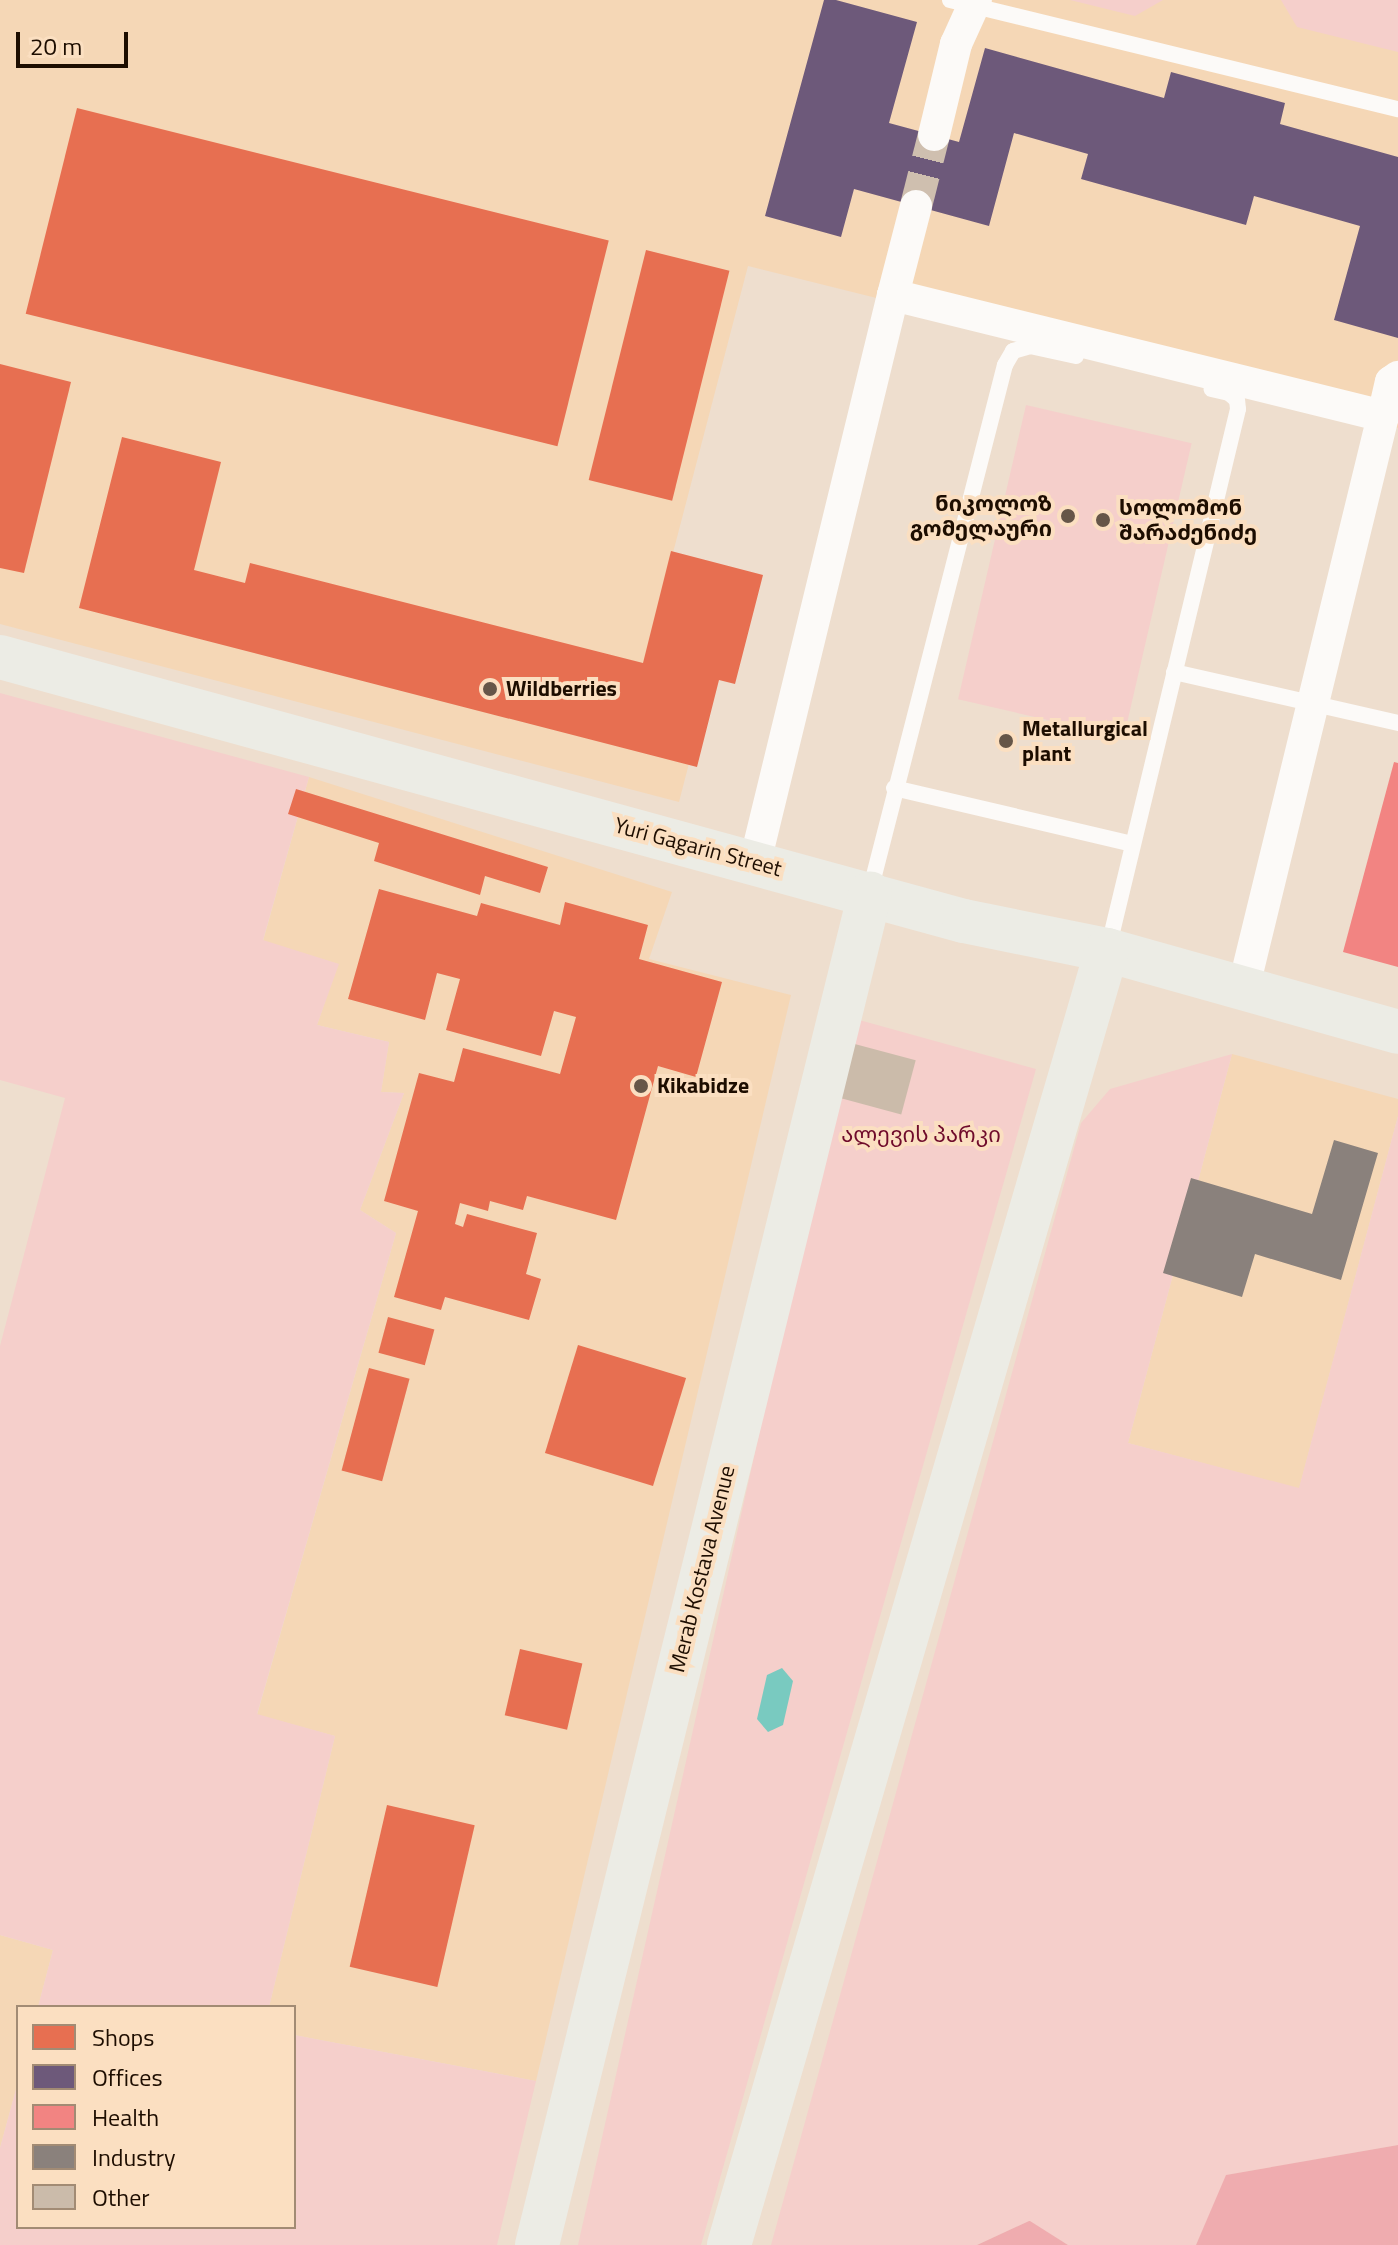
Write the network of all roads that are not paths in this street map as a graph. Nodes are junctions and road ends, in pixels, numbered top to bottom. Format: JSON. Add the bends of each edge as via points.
{"nodes":[{"id":1,"x":966,"y":2,"type":"edge"},
{"id":2,"x":1398,"y":109,"type":"edge"},
{"id":3,"x":934,"y":135,"type":"tunnel mouth"},
{"id":4,"x":916,"y":206,"type":"tunnel mouth"},
{"id":5,"x":893,"y":295,"type":"junction"},
{"id":6,"x":1398,"y":377,"type":"edge"},
{"id":7,"x":1383,"y":416,"type":"junction"},
{"id":8,"x":0,"y":657,"type":"edge"},
{"id":9,"x":1174,"y":672,"type":"junction"},
{"id":10,"x":1312,"y":706,"type":"junction"},
{"id":11,"x":1398,"y":723,"type":"edge"},
{"id":12,"x":894,"y":788,"type":"junction"},
{"id":13,"x":1133,"y":844,"type":"junction"},
{"id":14,"x":755,"y":862,"type":"junction"},
{"id":15,"x":870,"y":893,"type":"junction"},
{"id":16,"x":1107,"y":950,"type":"junction"},
{"id":17,"x":1243,"y":990,"type":"junction"},
{"id":18,"x":1398,"y":1032,"type":"edge"},
{"id":19,"x":537,"y":2245,"type":"edge"},
{"id":20,"x":729,"y":2245,"type":"edge"}],
"edges":[{"from":1,"to":2,"type":"lane"},
{"from":1,"to":3,"type":"street"},
{"from":4,"to":5,"type":"street"},
{"from":5,"to":7,"type":"street"},
{"from":5,"to":14,"type":"street"},
{"from":6,"to":7,"type":"street","via":[[1391,382]]},
{"from":7,"to":10,"type":"street"},
{"from":8,"to":14,"type":"street","name":"Yuri Gagarin Street"},
{"from":9,"to":10,"type":"lane"},
{"from":9,"to":12,"type":"lane","via":[[1237,400],[1229,393],[1030,346],[1013,351],[1005,365]]},
{"from":9,"to":13,"type":"lane"},
{"from":10,"to":11,"type":"lane"},
{"from":10,"to":17,"type":"street"},
{"from":12,"to":13,"type":"lane"},
{"from":12,"to":15,"type":"lane"},
{"from":13,"to":16,"type":"lane"},
{"from":14,"to":15,"type":"street","name":"Yuri Gagarin Street"},
{"from":15,"to":16,"type":"street","name":"Yuri Gagarin Street","via":[[964,921]]},
{"from":15,"to":19,"type":"street","name":"Merab Kostava Avenue"},
{"from":16,"to":17,"type":"street","name":"Yuri Gagarin Street"},
{"from":16,"to":20,"type":"street"},
{"from":17,"to":18,"type":"street","name":"Yuri Gagarin Street"}]}
